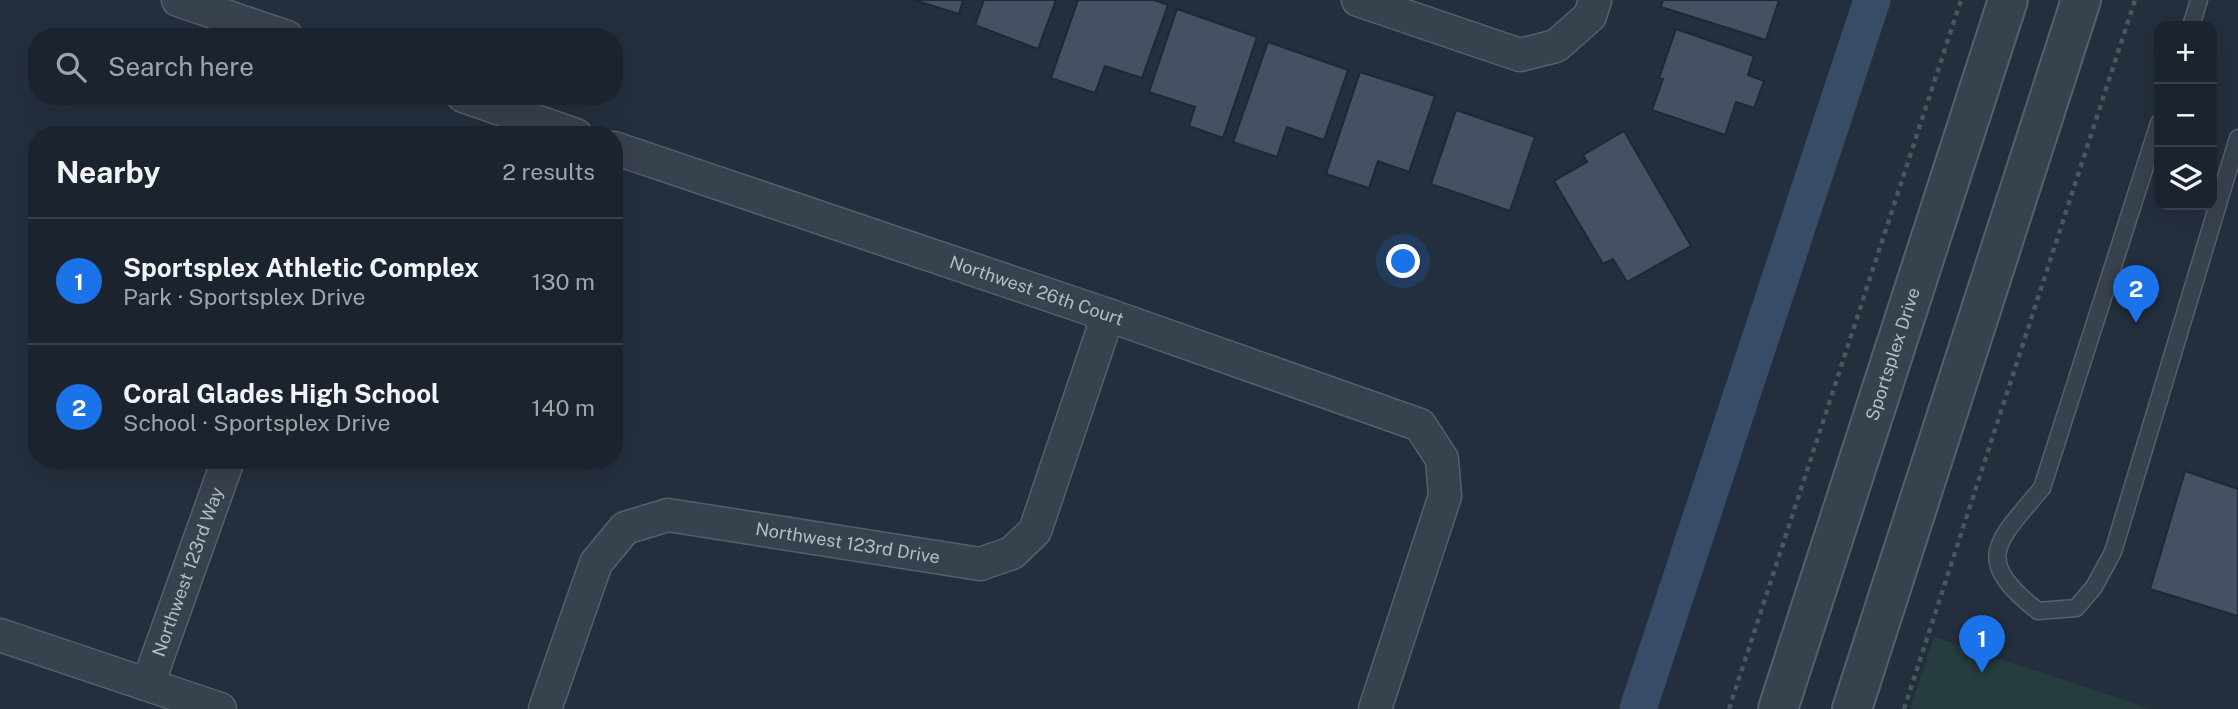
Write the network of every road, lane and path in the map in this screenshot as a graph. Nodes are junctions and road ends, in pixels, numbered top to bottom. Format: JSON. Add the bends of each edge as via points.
{"nodes":[{"id":1,"x":178,"y":0,"type":"edge"},
{"id":2,"x":1358,"y":0,"type":"edge"},
{"id":3,"x":1595,"y":0,"type":"edge"},
{"id":4,"x":1961,"y":0,"type":"edge"},
{"id":5,"x":2008,"y":0,"type":"edge"},
{"id":6,"x":2081,"y":0,"type":"edge"},
{"id":7,"x":2135,"y":0,"type":"edge"},
{"id":8,"x":2199,"y":0,"type":"edge"},
{"id":9,"x":2193,"y":21,"type":"edge"},
{"id":10,"x":260,"y":28,"type":"edge"},
{"id":11,"x":489,"y":105,"type":"edge"},
{"id":12,"x":550,"y":126,"type":"edge"},
{"id":13,"x":2238,"y":138,"type":"edge"},
{"id":14,"x":2154,"y":139,"type":"edge"},
{"id":15,"x":623,"y":151,"type":"edge"},
{"id":16,"x":1108,"y":315,"type":"junction"},
{"id":17,"x":225,"y":469,"type":"edge"},
{"id":18,"x":0,"y":635,"type":"edge"},
{"id":19,"x":148,"y":684,"type":"junction"},
{"id":20,"x":220,"y":709,"type":"edge"},
{"id":21,"x":545,"y":709,"type":"edge"},
{"id":22,"x":1375,"y":709,"type":"edge"},
{"id":23,"x":1730,"y":709,"type":"edge"},
{"id":24,"x":1779,"y":709,"type":"edge"},
{"id":25,"x":1852,"y":709,"type":"edge"},
{"id":26,"x":1903,"y":709,"type":"edge"}],
"edges":[{"from":1,"to":10,"type":"street"},
{"from":2,"to":3,"type":"street","via":[[1520,55],[1556,46],[1590,16]]},
{"from":4,"to":23,"type":"path"},
{"from":5,"to":24,"type":"street","name":"Sportsplex Drive"},
{"from":6,"to":25,"type":"street"},
{"from":7,"to":26,"type":"path"},
{"from":8,"to":9,"type":"lane"},
{"from":11,"to":12,"type":"street"},
{"from":13,"to":14,"type":"lane","via":[[2113,552],[2076,608],[2038,611],[2014,592],[1997,570],[1996,552],[2042,488]]},
{"from":15,"to":16,"type":"street","name":"Northwest 26th Court"},
{"from":16,"to":21,"type":"street","name":"Northwest 123rd Drive","via":[[1035,531],[1012,553],[980,564],[668,515],[625,528],[596,563]]},
{"from":16,"to":22,"type":"street","name":"Northwest 26th Court","via":[[1420,425],[1442,459],[1445,496]]},
{"from":17,"to":19,"type":"street","name":"Northwest 123rd Way"},
{"from":18,"to":19,"type":"street"},
{"from":19,"to":20,"type":"street"}]}
